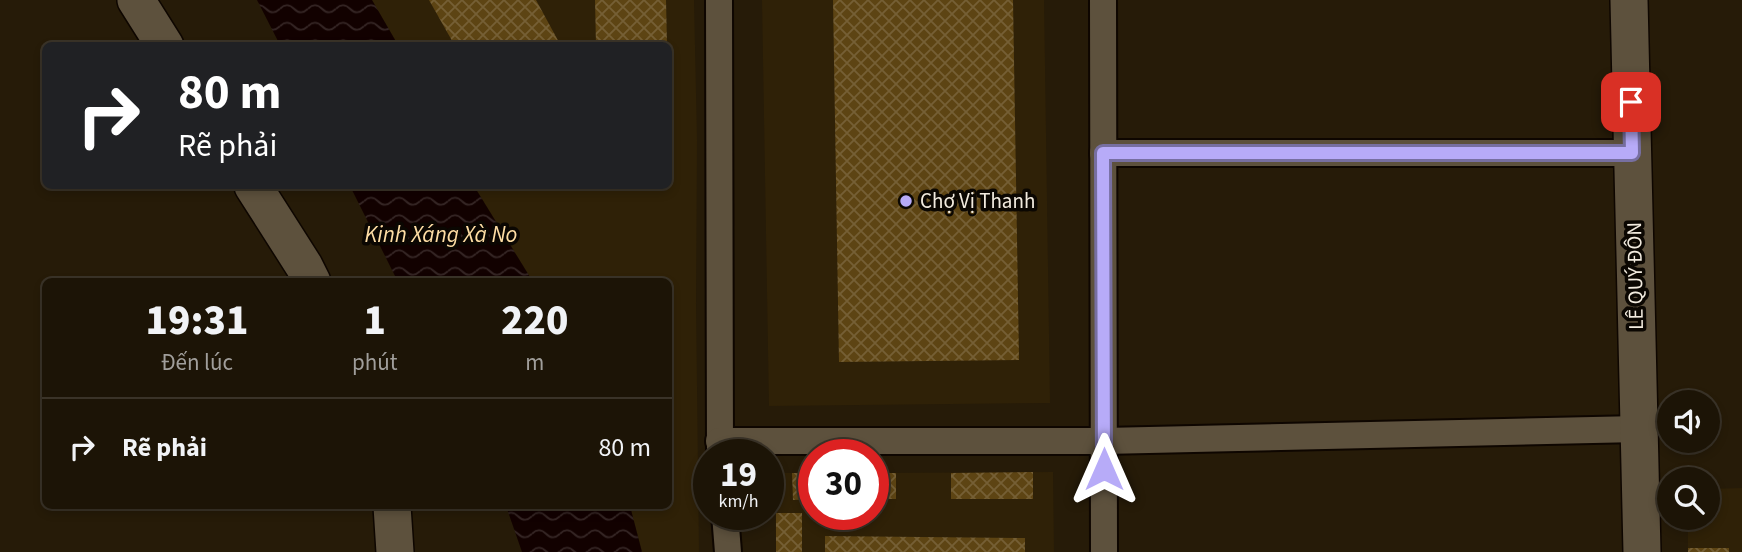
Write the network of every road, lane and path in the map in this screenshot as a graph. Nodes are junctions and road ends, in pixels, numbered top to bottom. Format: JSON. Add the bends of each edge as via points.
{"nodes":[{"id":1,"x":136,"y":0,"type":"edge"},
{"id":2,"x":719,"y":0,"type":"edge"},
{"id":3,"x":1103,"y":0,"type":"edge"},
{"id":4,"x":1629,"y":0,"type":"edge"},
{"id":5,"x":162,"y":42,"type":"edge"},
{"id":6,"x":1103,"y":153,"type":"junction"},
{"id":7,"x":1632,"y":153,"type":"junction"},
{"id":8,"x":255,"y":189,"type":"edge"},
{"id":9,"x":310,"y":278,"type":"edge"},
{"id":10,"x":1639,"y":429,"type":"junction"},
{"id":11,"x":719,"y":439,"type":"edge"},
{"id":12,"x":1104,"y":441,"type":"junction"},
{"id":13,"x":784,"y":447,"type":"edge"},
{"id":14,"x":392,"y":509,"type":"edge"},
{"id":15,"x":726,"y":530,"type":"edge"},
{"id":16,"x":395,"y":552,"type":"edge"},
{"id":17,"x":728,"y":552,"type":"edge"},
{"id":18,"x":1104,"y":552,"type":"edge"},
{"id":19,"x":1642,"y":552,"type":"edge"}],
"edges":[{"from":1,"to":5,"type":"street"},
{"from":2,"to":11,"type":"street"},
{"from":3,"to":6,"type":"street"},
{"from":4,"to":7,"type":"street","name":"LÊ QUÝ ĐÔN"},
{"from":6,"to":7,"type":"street"},
{"from":6,"to":12,"type":"street"},
{"from":7,"to":10,"type":"street","name":"LÊ QUÝ ĐÔN"},
{"from":8,"to":9,"type":"street"},
{"from":10,"to":12,"type":"street"},
{"from":10,"to":19,"type":"street","name":"LÊ QUÝ ĐÔN"},
{"from":12,"to":13,"type":"street"},
{"from":12,"to":18,"type":"street"},
{"from":14,"to":16,"type":"street"},
{"from":15,"to":17,"type":"street"}]}
